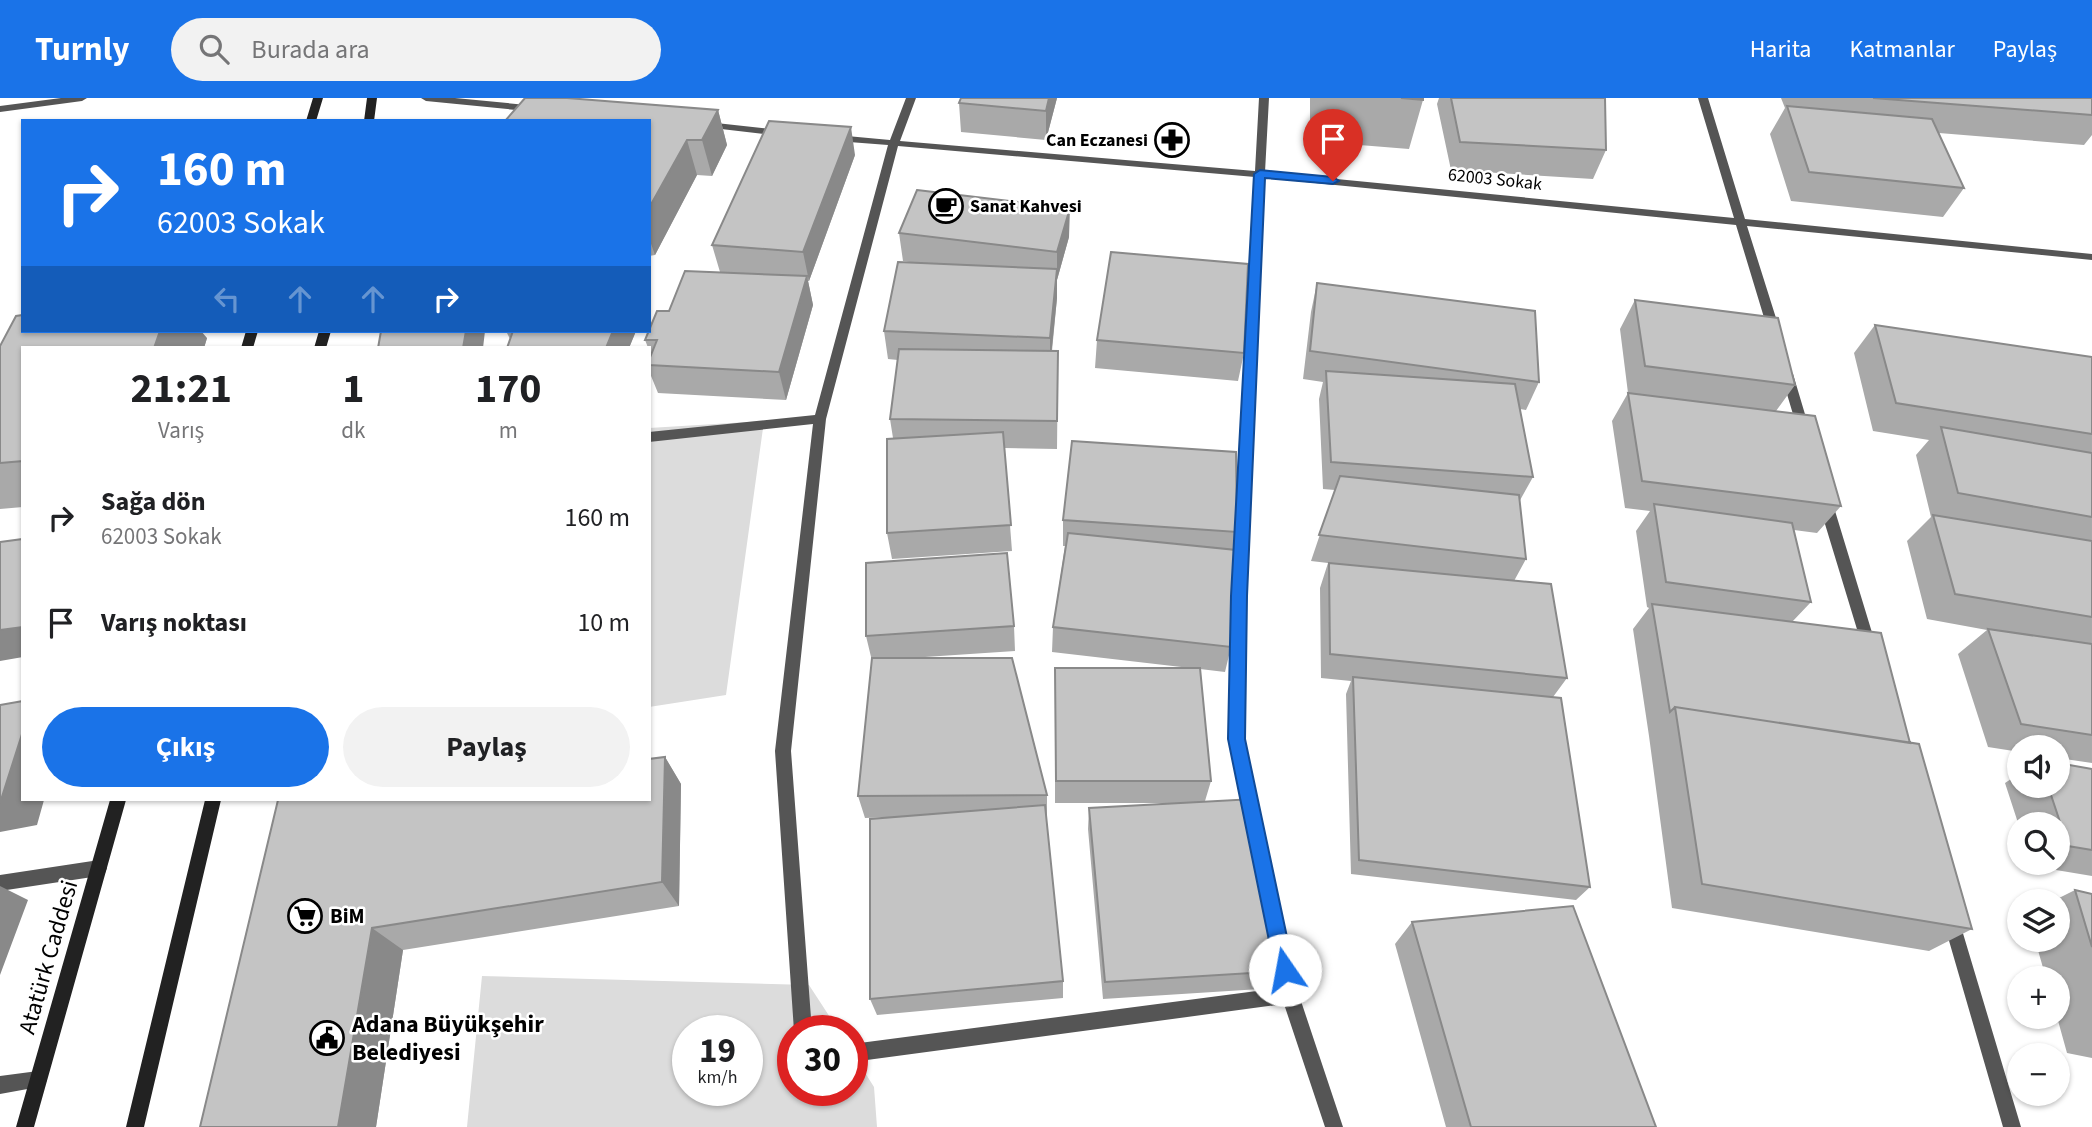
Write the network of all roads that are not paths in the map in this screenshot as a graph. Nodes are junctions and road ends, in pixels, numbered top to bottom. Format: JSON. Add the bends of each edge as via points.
{"nodes":[{"id":1,"x":82,"y":98,"type":"edge"},
{"id":2,"x":318,"y":98,"type":"edge"},
{"id":3,"x":372,"y":98,"type":"edge"},
{"id":4,"x":426,"y":98,"type":"edge"},
{"id":5,"x":911,"y":98,"type":"edge"},
{"id":6,"x":1264,"y":98,"type":"edge"},
{"id":7,"x":1703,"y":98,"type":"edge"},
{"id":8,"x":0,"y":109,"type":"edge"},
{"id":9,"x":551,"y":110,"type":"edge"},
{"id":10,"x":312,"y":119,"type":"edge"},
{"id":11,"x":369,"y":119,"type":"edge"},
{"id":12,"x":690,"y":124,"type":"edge"},
{"id":13,"x":787,"y":133,"type":"edge"},
{"id":14,"x":829,"y":137,"type":"edge"},
{"id":15,"x":894,"y":144,"type":"junction"},
{"id":16,"x":1260,"y":174,"type":"junction"},
{"id":17,"x":1741,"y":220,"type":"junction"},
{"id":18,"x":2092,"y":257,"type":"edge"},
{"id":19,"x":820,"y":419,"type":"junction"},
{"id":20,"x":651,"y":437,"type":"edge"},
{"id":21,"x":1808,"y":445,"type":"edge"},
{"id":22,"x":1820,"y":485,"type":"edge"},
{"id":23,"x":1872,"y":659,"type":"edge"},
{"id":24,"x":118,"y":801,"type":"edge"},
{"id":25,"x":213,"y":801,"type":"edge"},
{"id":26,"x":1256,"y":834,"type":"edge"},
{"id":27,"x":99,"y":868,"type":"junction"},
{"id":28,"x":0,"y":883,"type":"edge"},
{"id":29,"x":1944,"y":900,"type":"edge"},
{"id":30,"x":1279,"y":943,"type":"edge"},
{"id":31,"x":1290,"y":995,"type":"junction"},
{"id":32,"x":802,"y":1015,"type":"edge"},
{"id":33,"x":868,"y":1052,"type":"edge"},
{"id":34,"x":38,"y":1080,"type":"junction"},
{"id":35,"x":0,"y":1085,"type":"edge"},
{"id":36,"x":25,"y":1127,"type":"edge"},
{"id":37,"x":135,"y":1127,"type":"edge"},
{"id":38,"x":1334,"y":1127,"type":"edge"},
{"id":39,"x":2012,"y":1127,"type":"edge"}],
"edges":[{"from":1,"to":8,"type":"street"},
{"from":2,"to":10,"type":"main road"},
{"from":3,"to":11,"type":"main road"},
{"from":4,"to":9,"type":"street"},
{"from":5,"to":15,"type":"street"},
{"from":6,"to":16,"type":"street"},
{"from":7,"to":17,"type":"street"},
{"from":12,"to":13,"type":"street"},
{"from":14,"to":15,"type":"street","name":"62003 Sokak"},
{"from":15,"to":16,"type":"street","name":"62003 Sokak"},
{"from":15,"to":19,"type":"street"},
{"from":16,"to":17,"type":"street","name":"62003 Sokak"},
{"from":16,"to":26,"type":"street","via":[[1236,739]]},
{"from":17,"to":18,"type":"street","name":"62003 Sokak"},
{"from":17,"to":21,"type":"street"},
{"from":19,"to":20,"type":"street"},
{"from":19,"to":32,"type":"street","via":[[783,751]]},
{"from":22,"to":23,"type":"street"},
{"from":24,"to":27,"type":"main road","name":"Atatürk Caddesi"},
{"from":25,"to":37,"type":"main road"},
{"from":27,"to":28,"type":"street"},
{"from":27,"to":34,"type":"main road","name":"Atatürk Caddesi"},
{"from":29,"to":39,"type":"street"},
{"from":30,"to":31,"type":"street"},
{"from":31,"to":33,"type":"street"},
{"from":31,"to":38,"type":"street"},
{"from":34,"to":35,"type":"street"},
{"from":34,"to":36,"type":"main road","name":"Atatürk Caddesi"}]}
